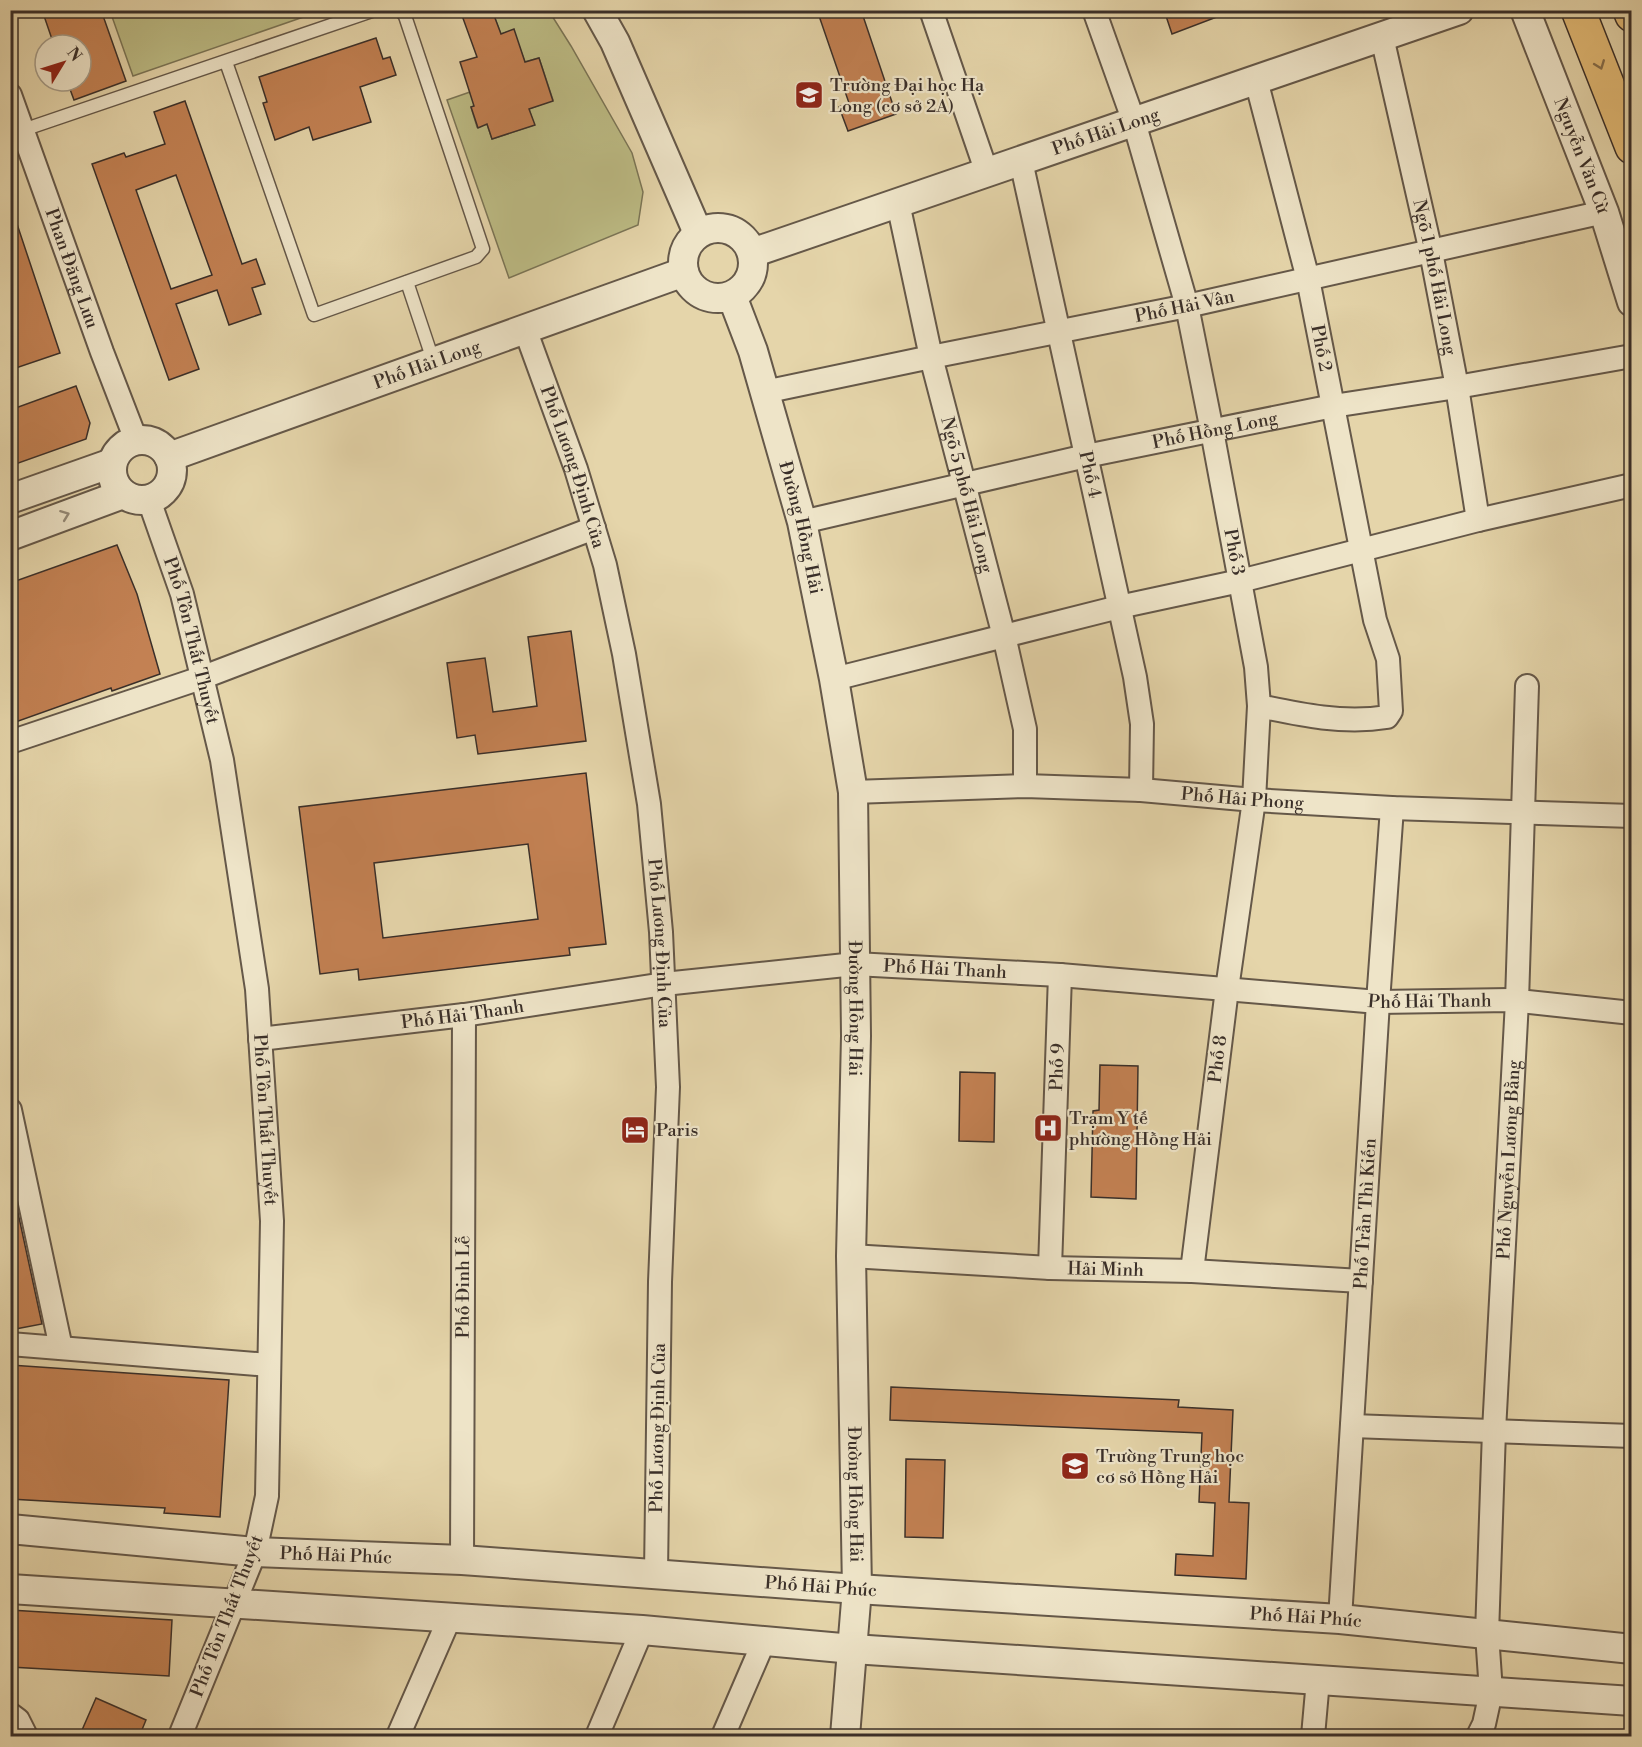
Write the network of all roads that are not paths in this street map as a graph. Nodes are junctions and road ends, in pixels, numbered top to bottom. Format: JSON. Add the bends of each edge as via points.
{"nodes":[{"id":1,"x":375,"y":10,"type":"edge"},
{"id":2,"x":400,"y":10,"type":"edge"},
{"id":3,"x":597,"y":10,"type":"edge"},
{"id":4,"x":931,"y":10,"type":"edge"},
{"id":5,"x":1094,"y":10,"type":"edge"},
{"id":6,"x":1459,"y":10,"type":"edge"},
{"id":7,"x":1525,"y":10,"type":"edge"},
{"id":8,"x":1578,"y":10,"type":"edge"},
{"id":9,"x":1630,"y":10,"type":"edge"},
{"id":10,"x":1632,"y":15,"type":"edge"},
{"id":11,"x":1382,"y":37,"type":"junction"},
{"id":12,"x":225,"y":62,"type":"junction"},
{"id":13,"x":1256,"y":80,"type":"junction"},
{"id":14,"x":10,"y":95,"type":"edge"},
{"id":15,"x":1134,"y":122,"type":"junction"},
{"id":16,"x":23,"y":130,"type":"junction"},
{"id":17,"x":1632,"y":147,"type":"edge"},
{"id":18,"x":1021,"y":161,"type":"junction"},
{"id":19,"x":987,"y":173,"type":"junction"},
{"id":20,"x":898,"y":203,"type":"junction"},
{"id":21,"x":1604,"y":212,"type":"junction"},
{"id":22,"x":698,"y":233,"type":"junction"},
{"id":23,"x":1431,"y":252,"type":"junction"},
{"id":24,"x":752,"y":253,"type":"junction"},
{"id":25,"x":684,"y":272,"type":"junction"},
{"id":26,"x":1308,"y":279,"type":"junction"},
{"id":27,"x":407,"y":282,"type":"junction"},
{"id":28,"x":732,"y":296,"type":"junction"},
{"id":29,"x":1632,"y":302,"type":"edge"},
{"id":30,"x":1187,"y":306,"type":"junction"},
{"id":31,"x":525,"y":329,"type":"junction"},
{"id":32,"x":1059,"y":331,"type":"junction"},
{"id":33,"x":1632,"y":356,"type":"edge"},
{"id":34,"x":931,"y":357,"type":"junction"},
{"id":35,"x":434,"y":363,"type":"junction"},
{"id":36,"x":1457,"y":387,"type":"junction"},
{"id":37,"x":764,"y":392,"type":"junction"},
{"id":38,"x":1333,"y":405,"type":"junction"},
{"id":39,"x":1212,"y":431,"type":"junction"},
{"id":40,"x":136,"y":440,"type":"junction"},
{"id":41,"x":1086,"y":456,"type":"junction"},
{"id":42,"x":169,"y":457,"type":"junction"},
{"id":43,"x":112,"y":463,"type":"junction"},
{"id":44,"x":964,"y":485,"type":"junction"},
{"id":45,"x":1632,"y":485,"type":"edge"},
{"id":46,"x":136,"y":497,"type":"junction"},
{"id":47,"x":10,"y":499,"type":"edge"},
{"id":48,"x":1478,"y":520,"type":"junction"},
{"id":49,"x":802,"y":522,"type":"junction"},
{"id":50,"x":594,"y":528,"type":"junction"},
{"id":51,"x":10,"y":536,"type":"edge"},
{"id":52,"x":1361,"y":551,"type":"junction"},
{"id":53,"x":1240,"y":581,"type":"junction"},
{"id":54,"x":1119,"y":607,"type":"junction"},
{"id":55,"x":1003,"y":636,"type":"junction"},
{"id":56,"x":201,"y":678,"type":"junction"},
{"id":57,"x":834,"y":679,"type":"junction"},
{"id":58,"x":1527,"y":686,"type":"dead end"},
{"id":59,"x":1259,"y":706,"type":"junction"},
{"id":60,"x":10,"y":742,"type":"edge"},
{"id":61,"x":1025,"y":786,"type":"junction"},
{"id":62,"x":1142,"y":789,"type":"junction"},
{"id":63,"x":853,"y":792,"type":"junction"},
{"id":64,"x":1254,"y":800,"type":"junction"},
{"id":65,"x":1392,"y":808,"type":"junction"},
{"id":66,"x":1522,"y":812,"type":"junction"},
{"id":67,"x":1632,"y":816,"type":"edge"},
{"id":68,"x":855,"y":964,"type":"junction"},
{"id":69,"x":1060,"y":975,"type":"junction"},
{"id":70,"x":664,"y":984,"type":"junction"},
{"id":71,"x":1227,"y":989,"type":"junction"},
{"id":72,"x":1517,"y":1001,"type":"junction"},
{"id":73,"x":1378,"y":1002,"type":"junction"},
{"id":74,"x":1632,"y":1012,"type":"edge"},
{"id":75,"x":464,"y":1015,"type":"junction"},
{"id":76,"x":261,"y":1039,"type":"junction"},
{"id":77,"x":10,"y":1110,"type":"edge"},
{"id":78,"x":851,"y":1256,"type":"junction"},
{"id":79,"x":1050,"y":1268,"type":"junction"},
{"id":80,"x":1192,"y":1271,"type":"junction"},
{"id":81,"x":1361,"y":1281,"type":"junction"},
{"id":82,"x":10,"y":1344,"type":"edge"},
{"id":83,"x":61,"y":1348,"type":"junction"},
{"id":84,"x":269,"y":1365,"type":"junction"},
{"id":85,"x":1352,"y":1426,"type":"junction"},
{"id":86,"x":1494,"y":1431,"type":"junction"},
{"id":87,"x":1632,"y":1436,"type":"edge"},
{"id":88,"x":10,"y":1529,"type":"edge"},
{"id":89,"x":255,"y":1552,"type":"junction"},
{"id":90,"x":462,"y":1560,"type":"junction"},
{"id":91,"x":656,"y":1573,"type":"junction"},
{"id":92,"x":10,"y":1589,"type":"edge"},
{"id":93,"x":857,"y":1589,"type":"junction"},
{"id":94,"x":234,"y":1604,"type":"junction"},
{"id":95,"x":450,"y":1617,"type":"junction"},
{"id":96,"x":1340,"y":1619,"type":"junction"},
{"id":97,"x":642,"y":1630,"type":"junction"},
{"id":98,"x":1487,"y":1634,"type":"junction"},
{"id":99,"x":764,"y":1641,"type":"junction"},
{"id":100,"x":853,"y":1648,"type":"junction"},
{"id":101,"x":1632,"y":1649,"type":"edge"},
{"id":102,"x":1318,"y":1680,"type":"junction"},
{"id":103,"x":1491,"y":1692,"type":"junction"},
{"id":104,"x":1632,"y":1701,"type":"edge"},
{"id":105,"x":10,"y":1714,"type":"edge"},
{"id":106,"x":26,"y":1737,"type":"edge"},
{"id":107,"x":180,"y":1737,"type":"edge"},
{"id":108,"x":398,"y":1737,"type":"edge"},
{"id":109,"x":597,"y":1737,"type":"edge"},
{"id":110,"x":723,"y":1737,"type":"edge"},
{"id":111,"x":845,"y":1737,"type":"edge"},
{"id":112,"x":1313,"y":1737,"type":"edge"},
{"id":113,"x":1478,"y":1737,"type":"edge"}],
"edges":[{"from":1,"to":12,"type":"lane"},
{"from":2,"to":27,"type":"lane","via":[[483,249],[476,257]]},
{"from":3,"to":22,"type":"street","via":[[615,42]]},
{"from":4,"to":19,"type":"street"},
{"from":5,"to":15,"type":"street","name":"Phố 3"},
{"from":6,"to":11,"type":"street","name":"Phố Hải Long"},
{"from":7,"to":21,"type":"street","name":"Nguyễn Văn Cừ"},
{"from":8,"to":17,"type":"main road","one_way":true},
{"from":9,"to":10,"type":"main road"},
{"from":11,"to":13,"type":"street","name":"Phố Hải Long"},
{"from":11,"to":23,"type":"street","name":"Ngõ 1 phố Hải Long"},
{"from":12,"to":16,"type":"lane"},
{"from":12,"to":27,"type":"lane","via":[[314,315]]},
{"from":13,"to":15,"type":"street","name":"Phố Hải Long"},
{"from":13,"to":26,"type":"street","name":"Phố 2"},
{"from":14,"to":16,"type":"street","name":"Phan Đăng Lưu"},
{"from":15,"to":18,"type":"street","name":"Phố Hải Long"},
{"from":15,"to":30,"type":"street","name":"Phố 3"},
{"from":16,"to":40,"type":"street","name":"Phan Đăng Lưu"},
{"from":18,"to":19,"type":"street","name":"Phố Hải Long"},
{"from":18,"to":32,"type":"street","name":"Phố 4"},
{"from":19,"to":20,"type":"street","name":"Phố Hải Long"},
{"from":20,"to":24,"type":"street","name":"Phố Hải Long"},
{"from":20,"to":34,"type":"street","name":"Ngõ 5 phố Hải Long"},
{"from":21,"to":23,"type":"street","name":"Phố Hải Vân"},
{"from":21,"to":29,"type":"street","name":"Nguyễn Văn Cừ"},
{"from":22,"to":24,"type":"street","via":[[719,227],[740,235]]},
{"from":22,"to":25,"type":"street","via":[[683,257]]},
{"from":23,"to":26,"type":"street","name":"Phố Hải Vân"},
{"from":23,"to":36,"type":"street","name":"Ngõ 1 phố Hải Long"},
{"from":24,"to":28,"type":"street","via":[[753,270],[745,285]]},
{"from":25,"to":28,"type":"street","via":[[694,289],[712,298]]},
{"from":25,"to":31,"type":"street","name":"Phố Hải Long"},
{"from":26,"to":30,"type":"street","name":"Phố Hải Vân"},
{"from":26,"to":38,"type":"street","name":"Phố 2"},
{"from":27,"to":35,"type":"lane"},
{"from":28,"to":37,"type":"street","name":"Đường Hồng Hải"},
{"from":30,"to":32,"type":"street","name":"Phố Hải Vân"},
{"from":30,"to":39,"type":"street","name":"Phố 3"},
{"from":31,"to":35,"type":"street","name":"Phố Hải Long"},
{"from":31,"to":50,"type":"street","name":"Phố Lương Định Của"},
{"from":32,"to":34,"type":"street","name":"Phố Hải Vân"},
{"from":32,"to":41,"type":"street","name":"Phố 4"},
{"from":33,"to":36,"type":"street","name":"Phố Hồng Long"},
{"from":34,"to":37,"type":"street","name":"Phố Hải Vân"},
{"from":34,"to":44,"type":"street","name":"Ngõ 5 phố Hải Long"},
{"from":35,"to":42,"type":"street","name":"Phố Hải Long"},
{"from":36,"to":38,"type":"street","name":"Phố Hồng Long"},
{"from":36,"to":48,"type":"street","name":"Ngõ 1 phố Hải Long"},
{"from":37,"to":49,"type":"street","name":"Đường Hồng Hải"},
{"from":38,"to":39,"type":"street","name":"Phố Hồng Long"},
{"from":38,"to":52,"type":"street","name":"Phố 2"},
{"from":39,"to":41,"type":"street","name":"Phố Hồng Long"},
{"from":39,"to":53,"type":"street","name":"Phố 3"},
{"from":40,"to":42,"type":"street","via":[[155,443]]},
{"from":40,"to":43,"type":"street","via":[[125,445]]},
{"from":41,"to":44,"type":"street","name":"Phố Hồng Long"},
{"from":41,"to":54,"type":"street","name":"Phố 4"},
{"from":42,"to":46,"type":"street","via":[[173,467],[167,488],[159,496]]},
{"from":43,"to":46,"type":"street","via":[[115,485]]},
{"from":43,"to":47,"type":"street"},
{"from":44,"to":49,"type":"street","name":"Phố Hồng Long"},
{"from":44,"to":55,"type":"street","name":"Ngõ 5 phố Hải Long"},
{"from":45,"to":48,"type":"street"},
{"from":51,"to":46,"type":"street","one_way":true},
{"from":46,"to":56,"type":"street","name":"Phố Tôn Thất Thuyết","via":[[182,594]]},
{"from":48,"to":52,"type":"street"},
{"from":49,"to":57,"type":"street","name":"Đường Hồng Hải"},
{"from":50,"to":56,"type":"street"},
{"from":50,"to":70,"type":"street","name":"Phố Lương Định Của","via":[[624,654],[649,804]]},
{"from":52,"to":53,"type":"street"},
{"from":52,"to":59,"type":"street","name":"Phố 2","via":[[1375,620],[1388,659],[1391,711],[1387,717],[1371,720],[1313,718]]},
{"from":53,"to":54,"type":"street"},
{"from":53,"to":59,"type":"street","name":"Phố 3"},
{"from":54,"to":55,"type":"street"},
{"from":54,"to":62,"type":"street","name":"Phố 4","via":[[1142,724]]},
{"from":55,"to":57,"type":"street"},
{"from":55,"to":61,"type":"street","name":"Ngõ 5 phố Hải Long","via":[[1025,729]]},
{"from":56,"to":60,"type":"street"},
{"from":56,"to":76,"type":"street","name":"Phố Tôn Thất Thuyết","via":[[222,760]]},
{"from":57,"to":63,"type":"street","name":"Đường Hồng Hải"},
{"from":58,"to":66,"type":"street","name":"Phố Nguyễn Lương Bằng"},
{"from":59,"to":64,"type":"street","name":"Phố 3"},
{"from":61,"to":62,"type":"street","name":"Phố Hải Phong"},
{"from":61,"to":63,"type":"street","name":"Phố Hải Phong"},
{"from":62,"to":64,"type":"street","name":"Phố Hải Phong"},
{"from":63,"to":68,"type":"street","name":"Đường Hồng Hải"},
{"from":64,"to":65,"type":"street","name":"Phố Hải Phong"},
{"from":64,"to":71,"type":"street","name":"Phố 3"},
{"from":65,"to":66,"type":"street","name":"Phố Hải Phong"},
{"from":65,"to":73,"type":"street","name":"Phố Trần Thì Kiến"},
{"from":66,"to":67,"type":"street","name":"Phố Hải Phong"},
{"from":66,"to":72,"type":"street","name":"Phố Nguyễn Lương Bằng"},
{"from":68,"to":69,"type":"street","name":"Phố Hải Thanh"},
{"from":68,"to":70,"type":"street","name":"Phố Hải Thanh"},
{"from":68,"to":78,"type":"street","name":"Đường Hồng Hải"},
{"from":69,"to":71,"type":"street","name":"Phố Hải Thanh"},
{"from":69,"to":79,"type":"street","name":"Phố 9"},
{"from":70,"to":75,"type":"street","name":"Phố Hải Thanh"},
{"from":70,"to":91,"type":"street","name":"Phố Lương Định Của","via":[[668,1087],[660,1282]]},
{"from":71,"to":73,"type":"street","name":"Phố Hải Thanh"},
{"from":71,"to":80,"type":"street","name":"Phố 8"},
{"from":72,"to":73,"type":"street","name":"Phố Hải Thanh"},
{"from":72,"to":74,"type":"street","name":"Phố Hải Thanh"},
{"from":72,"to":86,"type":"street","name":"Phố Nguyễn Lương Bằng"},
{"from":73,"to":81,"type":"street","name":"Phố Trần Thì Kiến"},
{"from":75,"to":76,"type":"street","name":"Phố Hải Thanh"},
{"from":75,"to":90,"type":"street","name":"Phố Đinh Lễ"},
{"from":76,"to":84,"type":"street","name":"Phố Tôn Thất Thuyết","via":[[272,1221]]},
{"from":77,"to":83,"type":"street"},
{"from":78,"to":79,"type":"street","name":"Hải Minh"},
{"from":78,"to":93,"type":"street","name":"Đường Hồng Hải"},
{"from":79,"to":80,"type":"street","name":"Hải Minh"},
{"from":80,"to":81,"type":"street","name":"Hải Minh"},
{"from":81,"to":85,"type":"street","name":"Phố Trần Thì Kiến"},
{"from":82,"to":83,"type":"street"},
{"from":83,"to":84,"type":"street"},
{"from":84,"to":89,"type":"street","name":"Phố Tôn Thất Thuyết","via":[[267,1496]]},
{"from":85,"to":86,"type":"street"},
{"from":85,"to":96,"type":"street","name":"Phố Trần Thì Kiến"},
{"from":86,"to":87,"type":"street"},
{"from":86,"to":98,"type":"street","name":"Phố Nguyễn Lương Bằng"},
{"from":88,"to":89,"type":"street","name":"Phố Hải Phúc"},
{"from":89,"to":90,"type":"street","name":"Phố Hải Phúc"},
{"from":89,"to":94,"type":"street","name":"Phố Tôn Thất Thuyết"},
{"from":90,"to":91,"type":"street","name":"Phố Hải Phúc"},
{"from":91,"to":93,"type":"street","name":"Phố Hải Phúc"},
{"from":92,"to":94,"type":"street"},
{"from":93,"to":96,"type":"street","name":"Phố Hải Phúc"},
{"from":93,"to":100,"type":"street","name":"Đường Hồng Hải"},
{"from":94,"to":95,"type":"street"},
{"from":94,"to":107,"type":"street","name":"Phố Tôn Thất Thuyết"},
{"from":95,"to":97,"type":"street"},
{"from":95,"to":108,"type":"street"},
{"from":96,"to":98,"type":"street","name":"Phố Hải Phúc"},
{"from":97,"to":99,"type":"street"},
{"from":97,"to":109,"type":"street"},
{"from":98,"to":101,"type":"street","name":"Phố Hải Phúc"},
{"from":98,"to":103,"type":"street","name":"Phố Nguyễn Lương Bằng"},
{"from":99,"to":100,"type":"street"},
{"from":99,"to":110,"type":"street"},
{"from":100,"to":102,"type":"street"},
{"from":100,"to":111,"type":"street","name":"Đường Hồng Hải"},
{"from":102,"to":103,"type":"street"},
{"from":102,"to":112,"type":"street"},
{"from":103,"to":104,"type":"street"},
{"from":103,"to":113,"type":"street","name":"Phố Nguyễn Lương Bằng"},
{"from":105,"to":106,"type":"street","via":[[18,1720]]}]}
